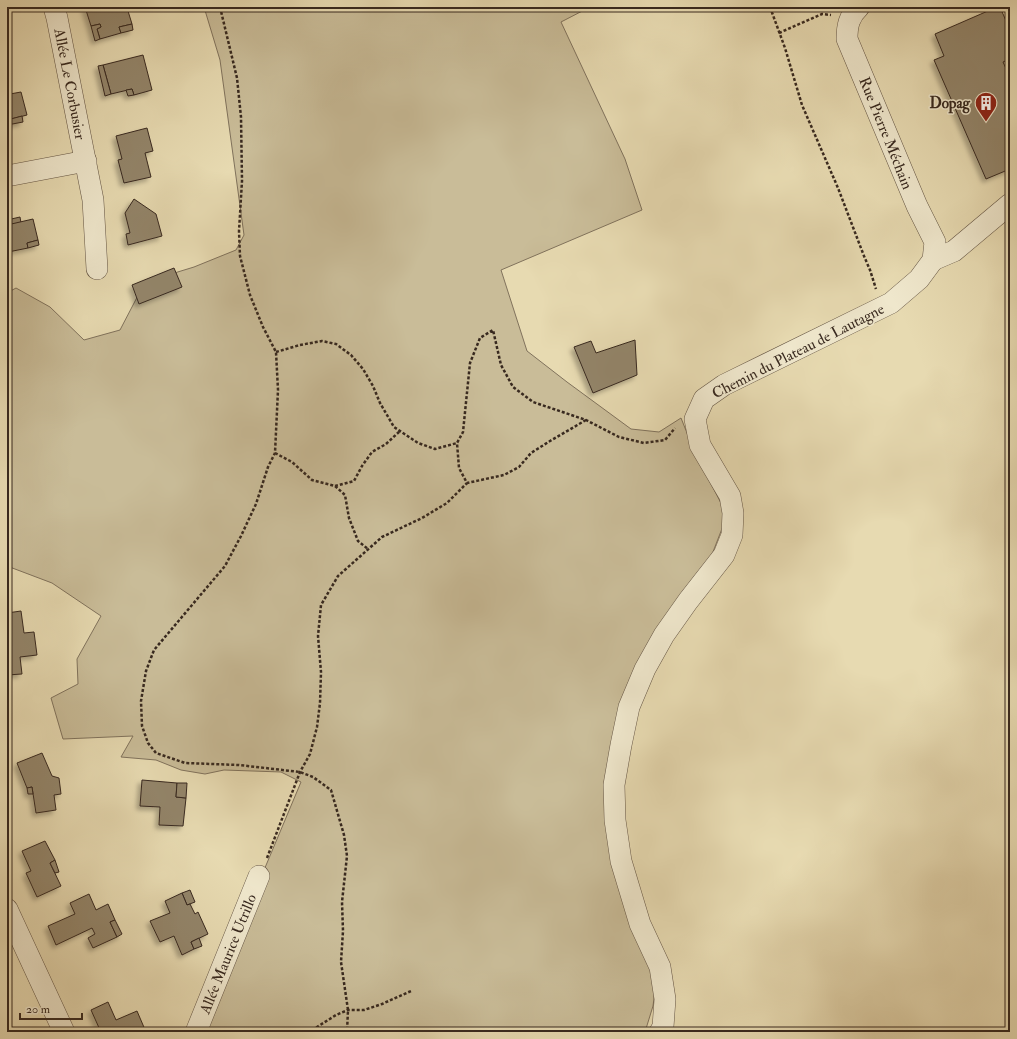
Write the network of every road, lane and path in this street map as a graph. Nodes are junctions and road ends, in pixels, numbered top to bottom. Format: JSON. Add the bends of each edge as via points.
{"nodes":[{"id":1,"x":54,"y":7,"type":"edge"},
{"id":2,"x":220,"y":7,"type":"edge"},
{"id":3,"x":770,"y":7,"type":"edge"},
{"id":4,"x":854,"y":12,"type":"edge"},
{"id":5,"x":779,"y":33,"type":"junction"},
{"id":6,"x":86,"y":161,"type":"junction"},
{"id":7,"x":7,"y":176,"type":"edge"},
{"id":8,"x":1010,"y":204,"type":"edge"},
{"id":9,"x":933,"y":260,"type":"junction"},
{"id":10,"x":97,"y":270,"type":"dead end"},
{"id":11,"x":881,"y":308,"type":"junction"},
{"id":12,"x":276,"y":352,"type":"junction"},
{"id":13,"x":586,"y":420,"type":"junction"},
{"id":14,"x":678,"y":424,"type":"dead end"},
{"id":15,"x":400,"y":431,"type":"junction"},
{"id":16,"x":457,"y":443,"type":"junction"},
{"id":17,"x":275,"y":453,"type":"junction"},
{"id":18,"x":467,"y":483,"type":"junction"},
{"id":19,"x":335,"y":486,"type":"junction"},
{"id":20,"x":368,"y":549,"type":"junction"},
{"id":21,"x":300,"y":772,"type":"junction"},
{"id":22,"x":259,"y":876,"type":"joint"},
{"id":23,"x":7,"y":909,"type":"edge"},
{"id":24,"x":411,"y":991,"type":"dead end"},
{"id":25,"x":348,"y":1010,"type":"junction"},
{"id":26,"x":64,"y":1032,"type":"edge"},
{"id":27,"x":196,"y":1032,"type":"edge"},
{"id":28,"x":314,"y":1032,"type":"edge"},
{"id":29,"x":347,"y":1032,"type":"edge"},
{"id":30,"x":660,"y":1032,"type":"edge"}],
"edges":[{"from":1,"to":6,"type":"street","name":"Allée Le Corbusier"},
{"from":2,"to":12,"type":"path","via":[[236,78],[241,117],[240,256],[250,295]]},
{"from":3,"to":5,"type":"path"},
{"from":4,"to":5,"type":"path","via":[[822,14]]},
{"from":4,"to":9,"type":"street","name":"Rue Pierre Méchain","via":[[847,28],[847,39],[917,206],[935,242]]},
{"from":5,"to":11,"type":"path","via":[[802,105],[870,270]]},
{"from":6,"to":7,"type":"street","name":"Allée Le Corbusier"},
{"from":6,"to":10,"type":"street","name":"Allée Le Corbusier","via":[[93,200]]},
{"from":8,"to":9,"type":"street","via":[[954,251]]},
{"from":9,"to":11,"type":"street","name":"Chemin du Plateau de Lautagne","via":[[919,279],[891,303]]},
{"from":11,"to":30,"type":"street","name":"Chemin du Plateau de Lautagne","via":[[724,385],[704,399],[695,419],[700,445],[730,496],[733,513],[732,534],[724,555],[688,601],[645,669],[630,707],[614,785],[615,820],[621,861],[640,924],[660,966],[666,999]]},
{"from":12,"to":15,"type":"path","via":[[322,342],[336,344],[351,355],[363,369],[394,427]]},
{"from":12,"to":17,"type":"path","via":[[278,390]]},
{"from":13,"to":14,"type":"path","via":[[619,437],[644,443],[666,440]]},
{"from":13,"to":16,"type":"path","via":[[533,402],[513,387],[501,366],[493,330],[480,338],[470,363],[463,432]]},
{"from":13,"to":18,"type":"path","via":[[537,449],[520,467],[504,475]]},
{"from":15,"to":16,"type":"path","via":[[418,443],[435,449]]},
{"from":15,"to":19,"type":"path","via":[[372,452],[354,481]]},
{"from":16,"to":18,"type":"path","via":[[459,468]]},
{"from":17,"to":19,"type":"path","via":[[292,462],[312,480]]},
{"from":17,"to":21,"type":"path","via":[[256,504],[224,566],[154,650],[146,671],[142,693],[142,726],[148,743],[156,753],[185,763],[239,765]]},
{"from":18,"to":20,"type":"path","via":[[447,503],[382,537]]},
{"from":19,"to":20,"type":"path","via":[[345,495],[349,518],[358,541]]},
{"from":20,"to":21,"type":"path","via":[[338,576],[321,605],[318,636],[320,703],[317,727],[310,754]]},
{"from":21,"to":22,"type":"path"},
{"from":21,"to":25,"type":"path","via":[[313,777],[331,790],[344,835],[347,856],[342,902],[341,962]]},
{"from":22,"to":27,"type":"street","name":"Allée Maurice Utrillo"},
{"from":23,"to":26,"type":"street"},
{"from":24,"to":25,"type":"path","via":[[364,1010]]},
{"from":25,"to":28,"type":"path","via":[[317,1027]]},
{"from":25,"to":29,"type":"path"}]}
